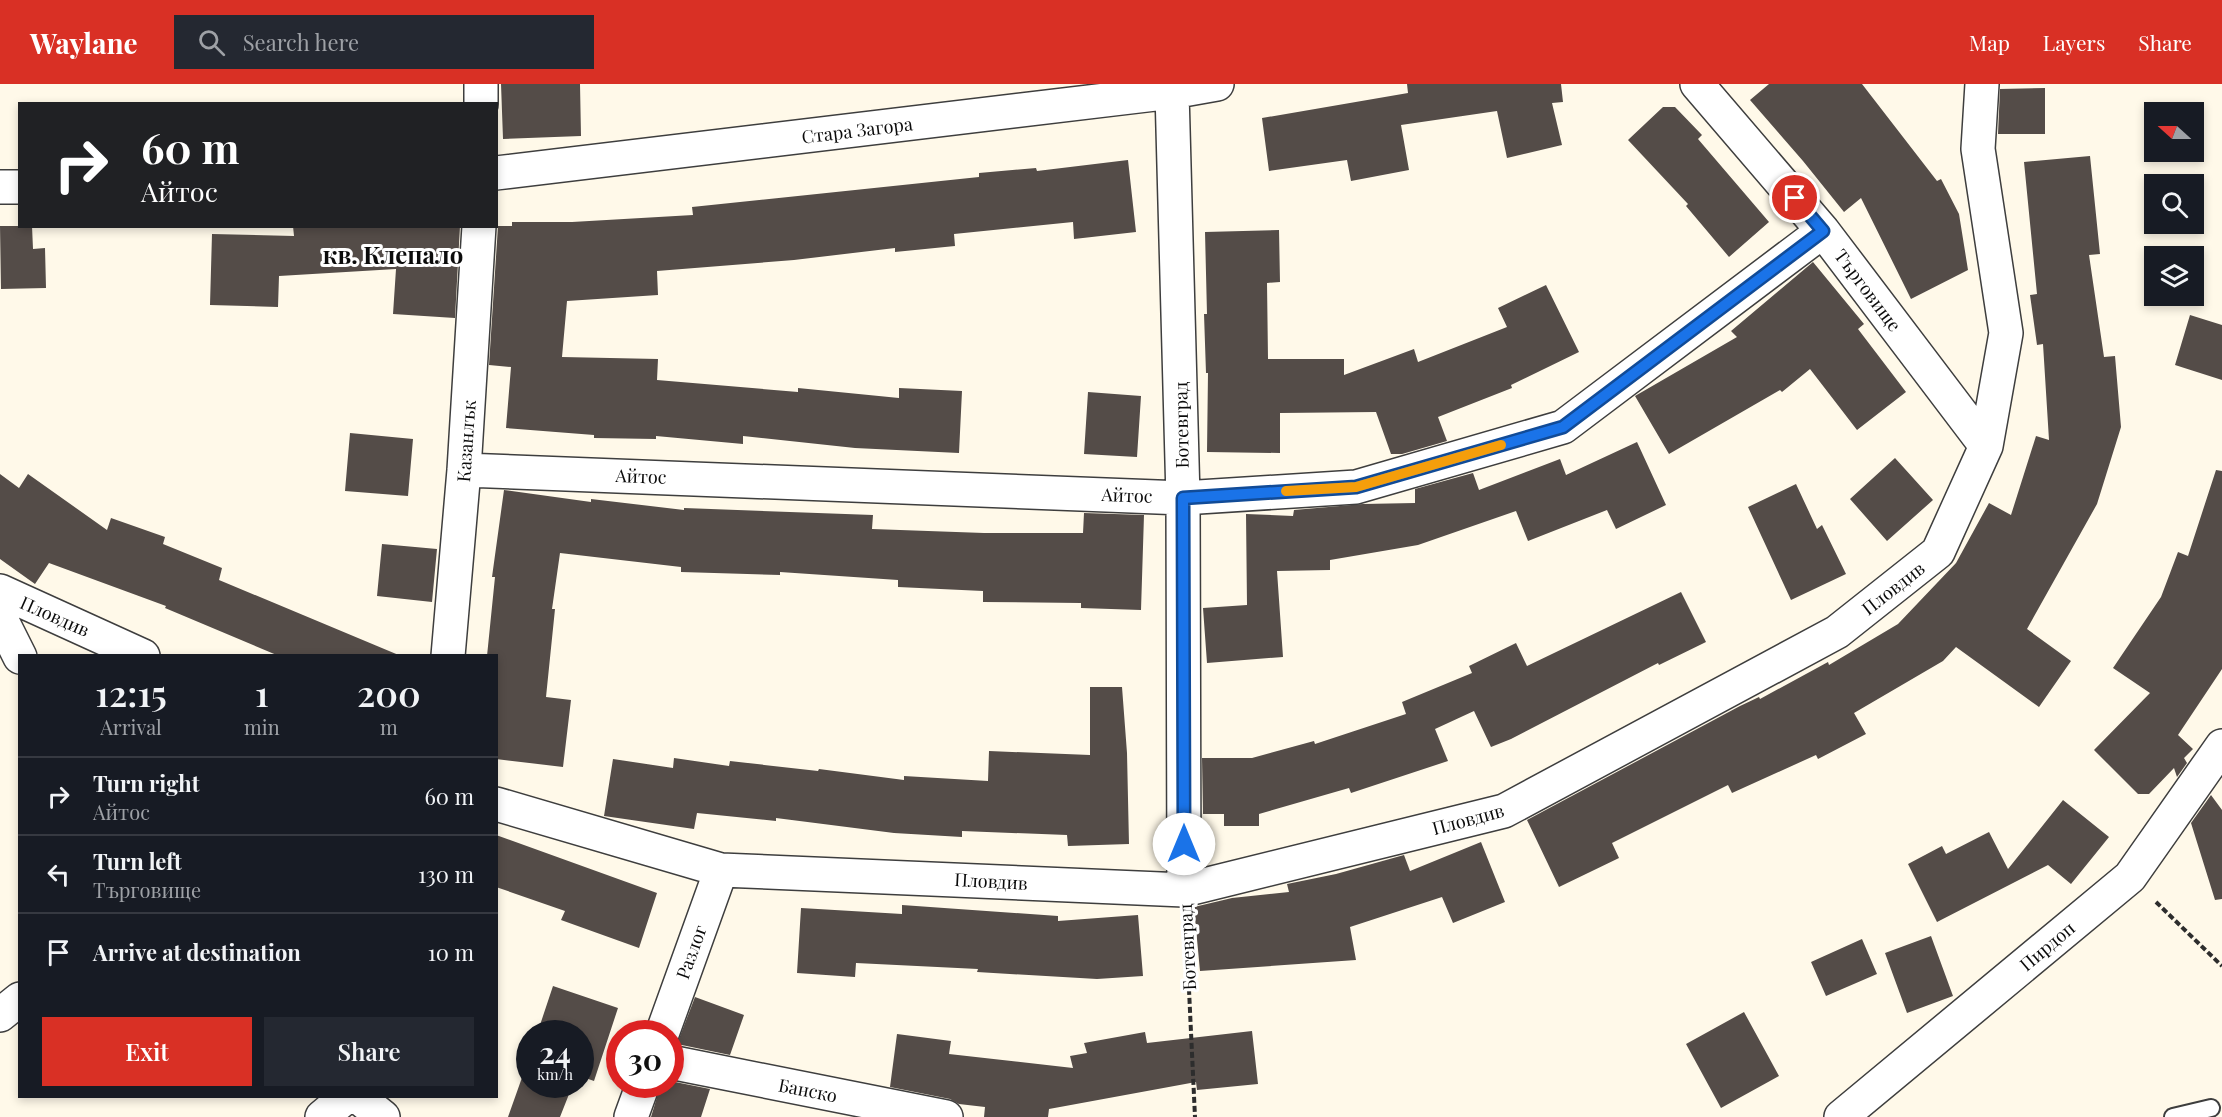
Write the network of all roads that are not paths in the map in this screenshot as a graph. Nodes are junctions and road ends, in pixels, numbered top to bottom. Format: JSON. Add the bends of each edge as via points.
{"nodes":[{"id":1,"x":480,"y":84,"type":"edge"},
{"id":2,"x":1217,"y":84,"type":"edge"},
{"id":3,"x":1697,"y":84,"type":"edge"},
{"id":4,"x":1982,"y":84,"type":"edge"},
{"id":5,"x":1172,"y":92,"type":"junction"},
{"id":6,"x":481,"y":102,"type":"edge"},
{"id":7,"x":498,"y":173,"type":"edge"},
{"id":8,"x":0,"y":187,"type":"edge"},
{"id":9,"x":18,"y":187,"type":"edge"},
{"id":10,"x":479,"y":228,"type":"edge"},
{"id":11,"x":1823,"y":231,"type":"junction"},
{"id":12,"x":1986,"y":446,"type":"junction"},
{"id":13,"x":464,"y":470,"type":"junction"},
{"id":14,"x":1183,"y":498,"type":"junction"},
{"id":15,"x":0,"y":591,"type":"edge"},
{"id":16,"x":139,"y":654,"type":"edge"},
{"id":17,"x":448,"y":654,"type":"edge"},
{"id":18,"x":2222,"y":746,"type":"edge"},
{"id":19,"x":498,"y":805,"type":"edge"},
{"id":20,"x":721,"y":870,"type":"junction"},
{"id":21,"x":1184,"y":890,"type":"junction"},
{"id":22,"x":18,"y":1001,"type":"edge"},
{"id":23,"x":0,"y":1015,"type":"edge"},
{"id":24,"x":667,"y":1020,"type":"edge"},
{"id":25,"x":684,"y":1065,"type":"edge"},
{"id":26,"x":346,"y":1098,"type":"edge"},
{"id":27,"x":359,"y":1098,"type":"edge"},
{"id":28,"x":638,"y":1098,"type":"edge"},
{"id":29,"x":2211,"y":1108,"type":"dead end"},
{"id":30,"x":322,"y":1117,"type":"edge"},
{"id":31,"x":382,"y":1117,"type":"edge"},
{"id":32,"x":631,"y":1117,"type":"edge"},
{"id":33,"x":946,"y":1117,"type":"edge"},
{"id":34,"x":1841,"y":1117,"type":"edge"},
{"id":35,"x":2173,"y":1117,"type":"edge"}],
"edges":[{"from":1,"to":6,"type":"street"},
{"from":2,"to":5,"type":"street","name":"Стара Загора"},
{"from":3,"to":11,"type":"street","name":"Търговище"},
{"from":4,"to":12,"type":"street","name":"Пловдив","via":[[1978,149],[2006,333]]},
{"from":5,"to":7,"type":"street","name":"Стара Загора"},
{"from":5,"to":14,"type":"street","name":"Ботевград"},
{"from":8,"to":9,"type":"street"},
{"from":10,"to":13,"type":"street","name":"Казанлък"},
{"from":11,"to":12,"type":"street","name":"Търговище"},
{"from":11,"to":14,"type":"street","name":"Айтос","via":[[1563,427],[1356,487]]},
{"from":12,"to":21,"type":"street","name":"Пловдив","via":[[1938,552],[1837,632],[1504,811]]},
{"from":13,"to":14,"type":"street","name":"Айтос"},
{"from":13,"to":17,"type":"street","name":"Казанлък"},
{"from":14,"to":21,"type":"street","name":"Ботевград"},
{"from":15,"to":16,"type":"street","name":"Пловдив"},
{"from":18,"to":34,"type":"street","name":"Пирдоп","via":[[2130,877]]},
{"from":19,"to":20,"type":"street","name":"Пловдив"},
{"from":20,"to":21,"type":"street","name":"Пловдив"},
{"from":20,"to":24,"type":"street","name":"Разлог"},
{"from":22,"to":23,"type":"street"},
{"from":25,"to":33,"type":"street","name":"Банско"},
{"from":26,"to":30,"type":"street"},
{"from":27,"to":31,"type":"street"},
{"from":28,"to":32,"type":"street"},
{"from":29,"to":35,"type":"lane"}]}
